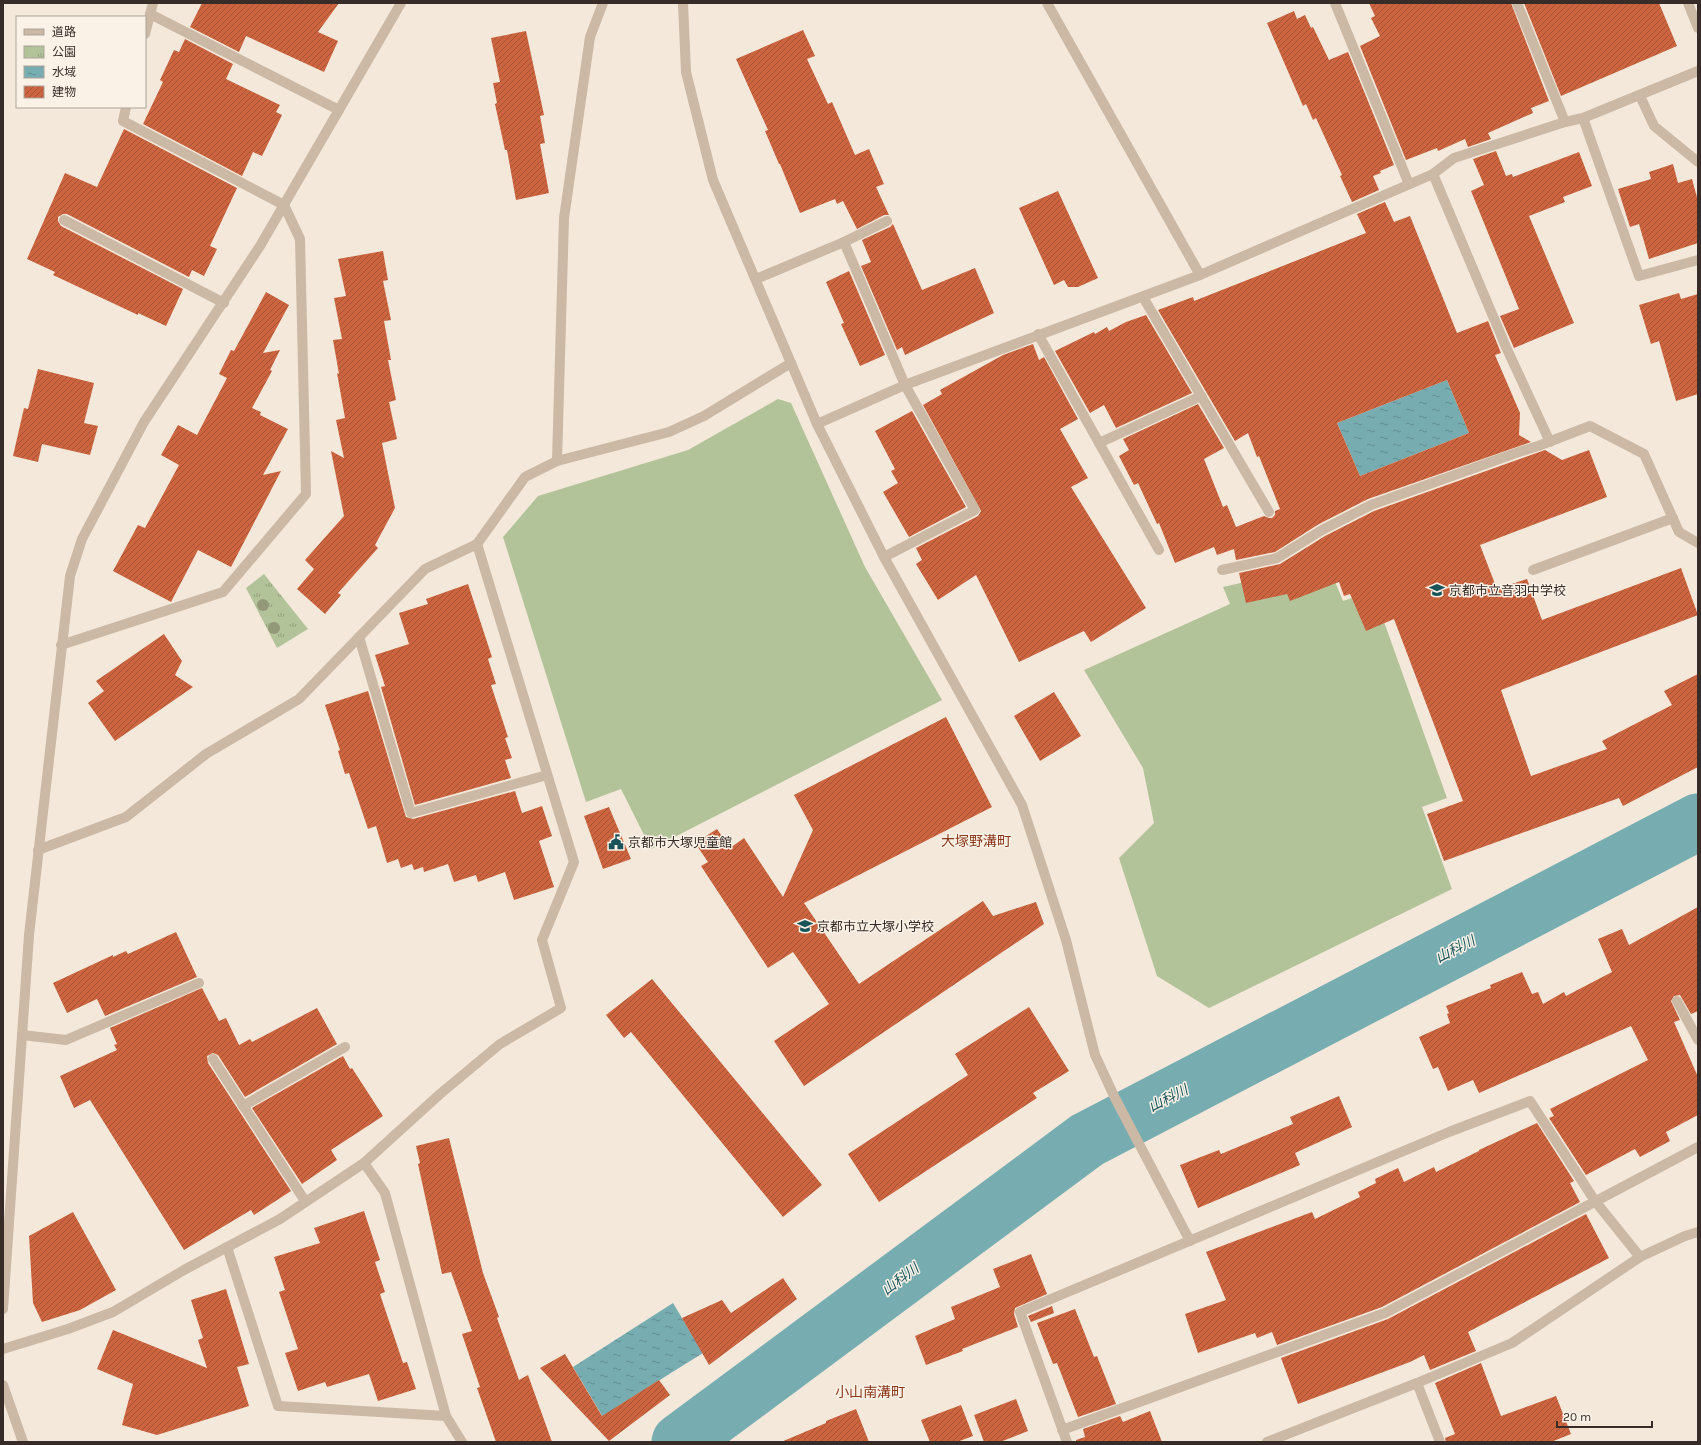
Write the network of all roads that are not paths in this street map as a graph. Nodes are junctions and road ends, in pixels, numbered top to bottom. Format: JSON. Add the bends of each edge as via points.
{"nodes":[{"id":1,"x":153,"y":3,"type":"edge"},
{"id":2,"x":401,"y":3,"type":"edge"},
{"id":3,"x":603,"y":3,"type":"edge"},
{"id":4,"x":683,"y":3,"type":"edge"},
{"id":5,"x":1047,"y":3,"type":"edge"},
{"id":6,"x":1335,"y":3,"type":"edge"},
{"id":7,"x":1517,"y":3,"type":"edge"},
{"id":8,"x":1688,"y":3,"type":"edge"},
{"id":9,"x":150,"y":14,"type":"junction"},
{"id":10,"x":1698,"y":28,"type":"edge"},
{"id":11,"x":146,"y":30,"type":"edge"},
{"id":12,"x":1698,"y":71,"type":"edge"},
{"id":13,"x":1640,"y":96,"type":"junction"},
{"id":14,"x":126,"y":108,"type":"edge"},
{"id":15,"x":339,"y":110,"type":"junction"},
{"id":16,"x":1583,"y":118,"type":"junction"},
{"id":17,"x":1565,"y":122,"type":"junction"},
{"id":18,"x":1698,"y":162,"type":"edge"},
{"id":19,"x":1433,"y":174,"type":"junction"},
{"id":20,"x":1409,"y":184,"type":"junction"},
{"id":21,"x":284,"y":205,"type":"junction"},
{"id":22,"x":64,"y":220,"type":"dead end"},
{"id":23,"x":887,"y":221,"type":"dead end"},
{"id":24,"x":844,"y":242,"type":"junction"},
{"id":25,"x":1698,"y":260,"type":"edge"},
{"id":26,"x":1200,"y":275,"type":"junction"},
{"id":27,"x":756,"y":279,"type":"junction"},
{"id":28,"x":1142,"y":297,"type":"junction"},
{"id":29,"x":224,"y":302,"type":"junction"},
{"id":30,"x":1038,"y":334,"type":"junction"},
{"id":31,"x":791,"y":363,"type":"junction"},
{"id":32,"x":905,"y":385,"type":"junction"},
{"id":33,"x":1201,"y":396,"type":"junction"},
{"id":34,"x":817,"y":424,"type":"junction"},
{"id":35,"x":1550,"y":442,"type":"junction"},
{"id":36,"x":1099,"y":443,"type":"junction"},
{"id":37,"x":557,"y":461,"type":"junction"},
{"id":38,"x":1269,"y":512,"type":"dead end"},
{"id":39,"x":1673,"y":518,"type":"junction"},
{"id":40,"x":476,"y":544,"type":"junction"},
{"id":41,"x":1698,"y":544,"type":"edge"},
{"id":42,"x":1159,"y":550,"type":"dead end"},
{"id":43,"x":884,"y":557,"type":"junction"},
{"id":44,"x":1222,"y":570,"type":"dead end"},
{"id":45,"x":1533,"y":570,"type":"dead end"},
{"id":46,"x":359,"y":637,"type":"junction"},
{"id":47,"x":61,"y":645,"type":"junction"},
{"id":48,"x":548,"y":775,"type":"junction"},
{"id":49,"x":38,"y":850,"type":"junction"},
{"id":50,"x":199,"y":983,"type":"dead end"},
{"id":51,"x":1677,"y":1001,"type":"dead end"},
{"id":52,"x":22,"y":1035,"type":"junction"},
{"id":53,"x":1698,"y":1040,"type":"edge"},
{"id":54,"x":345,"y":1047,"type":"dead end"},
{"id":55,"x":212,"y":1060,"type":"dead end"},
{"id":56,"x":243,"y":1106,"type":"junction"},
{"id":57,"x":1698,"y":1147,"type":"edge"},
{"id":58,"x":364,"y":1163,"type":"junction"},
{"id":59,"x":305,"y":1201,"type":"junction"},
{"id":60,"x":1595,"y":1201,"type":"junction"},
{"id":61,"x":1698,"y":1232,"type":"edge"},
{"id":62,"x":1190,"y":1241,"type":"junction"},
{"id":63,"x":227,"y":1247,"type":"junction"},
{"id":64,"x":1640,"y":1257,"type":"junction"},
{"id":65,"x":3,"y":1309,"type":"edge"},
{"id":66,"x":3,"y":1348,"type":"edge"},
{"id":67,"x":1417,"y":1383,"type":"junction"},
{"id":68,"x":3,"y":1385,"type":"edge"},
{"id":69,"x":446,"y":1416,"type":"junction"},
{"id":70,"x":1062,"y":1430,"type":"junction"},
{"id":71,"x":23,"y":1442,"type":"edge"},
{"id":72,"x":462,"y":1442,"type":"edge"},
{"id":73,"x":1067,"y":1442,"type":"edge"},
{"id":74,"x":1267,"y":1442,"type":"edge"},
{"id":75,"x":1440,"y":1442,"type":"edge"}],
"edges":[{"from":1,"to":9,"type":"street"},
{"from":2,"to":15,"type":"street"},
{"from":3,"to":37,"type":"street","via":[[590,37],[564,218]]},
{"from":4,"to":27,"type":"street","via":[[686,72],[713,180]]},
{"from":5,"to":26,"type":"street"},
{"from":6,"to":20,"type":"street"},
{"from":7,"to":17,"type":"street"},
{"from":8,"to":10,"type":"street"},
{"from":9,"to":11,"type":"street"},
{"from":9,"to":15,"type":"street"},
{"from":12,"to":13,"type":"street"},
{"from":13,"to":16,"type":"street"},
{"from":13,"to":18,"type":"street","via":[[1654,126]]},
{"from":14,"to":21,"type":"street","via":[[123,120]]},
{"from":15,"to":21,"type":"street"},
{"from":16,"to":17,"type":"street"},
{"from":16,"to":25,"type":"street","via":[[1639,276]]},
{"from":17,"to":19,"type":"street","via":[[1454,158]]},
{"from":19,"to":20,"type":"street"},
{"from":19,"to":35,"type":"street","via":[[1506,347]]},
{"from":20,"to":26,"type":"street"},
{"from":21,"to":29,"type":"street"},
{"from":21,"to":47,"type":"street","via":[[300,239],[306,494],[222,592]]},
{"from":22,"to":29,"type":"street"},
{"from":23,"to":24,"type":"street"},
{"from":24,"to":27,"type":"street"},
{"from":24,"to":32,"type":"street"},
{"from":26,"to":28,"type":"street"},
{"from":27,"to":31,"type":"street"},
{"from":28,"to":30,"type":"street"},
{"from":28,"to":33,"type":"street"},
{"from":29,"to":47,"type":"street","via":[[144,422],[82,539],[70,576]]},
{"from":30,"to":32,"type":"street"},
{"from":30,"to":36,"type":"street"},
{"from":31,"to":34,"type":"street"},
{"from":31,"to":37,"type":"street","via":[[704,416],[669,432]]},
{"from":32,"to":34,"type":"street"},
{"from":32,"to":43,"type":"street","via":[[975,510]]},
{"from":33,"to":36,"type":"street"},
{"from":33,"to":38,"type":"street"},
{"from":34,"to":43,"type":"street"},
{"from":35,"to":39,"type":"street","via":[[1590,426],[1644,454]]},
{"from":35,"to":44,"type":"street","via":[[1372,504],[1322,530],[1277,558]]},
{"from":36,"to":42,"type":"street"},
{"from":37,"to":40,"type":"street","via":[[525,477]]},
{"from":39,"to":41,"type":"street","via":[[1679,532]]},
{"from":39,"to":45,"type":"street"},
{"from":40,"to":46,"type":"street","via":[[425,569]]},
{"from":40,"to":48,"type":"street"},
{"from":43,"to":62,"type":"street","via":[[1022,805],[1066,940],[1095,1055]]},
{"from":46,"to":48,"type":"street","via":[[411,813]]},
{"from":46,"to":49,"type":"street","via":[[299,699],[206,754],[126,817]]},
{"from":47,"to":49,"type":"street"},
{"from":48,"to":58,"type":"street","via":[[574,862],[542,940],[561,1008],[500,1044]]},
{"from":49,"to":52,"type":"street"},
{"from":50,"to":52,"type":"street","via":[[66,1040]]},
{"from":51,"to":53,"type":"street"},
{"from":52,"to":65,"type":"street"},
{"from":54,"to":56,"type":"street"},
{"from":55,"to":56,"type":"street"},
{"from":56,"to":59,"type":"street"},
{"from":57,"to":60,"type":"street"},
{"from":58,"to":59,"type":"street"},
{"from":58,"to":69,"type":"street","via":[[385,1193]]},
{"from":59,"to":63,"type":"street"},
{"from":60,"to":62,"type":"street","via":[[1530,1101],[1449,1132]]},
{"from":60,"to":64,"type":"street"},
{"from":60,"to":70,"type":"street","via":[[1384,1313]]},
{"from":61,"to":64,"type":"street"},
{"from":62,"to":70,"type":"street","via":[[1020,1312]]},
{"from":63,"to":66,"type":"street","via":[[114,1312]]},
{"from":63,"to":69,"type":"street","via":[[278,1406]]},
{"from":64,"to":67,"type":"street","via":[[1512,1342]]},
{"from":67,"to":74,"type":"street"},
{"from":67,"to":75,"type":"street"},
{"from":68,"to":71,"type":"street"},
{"from":69,"to":72,"type":"street"},
{"from":70,"to":73,"type":"street"}]}
